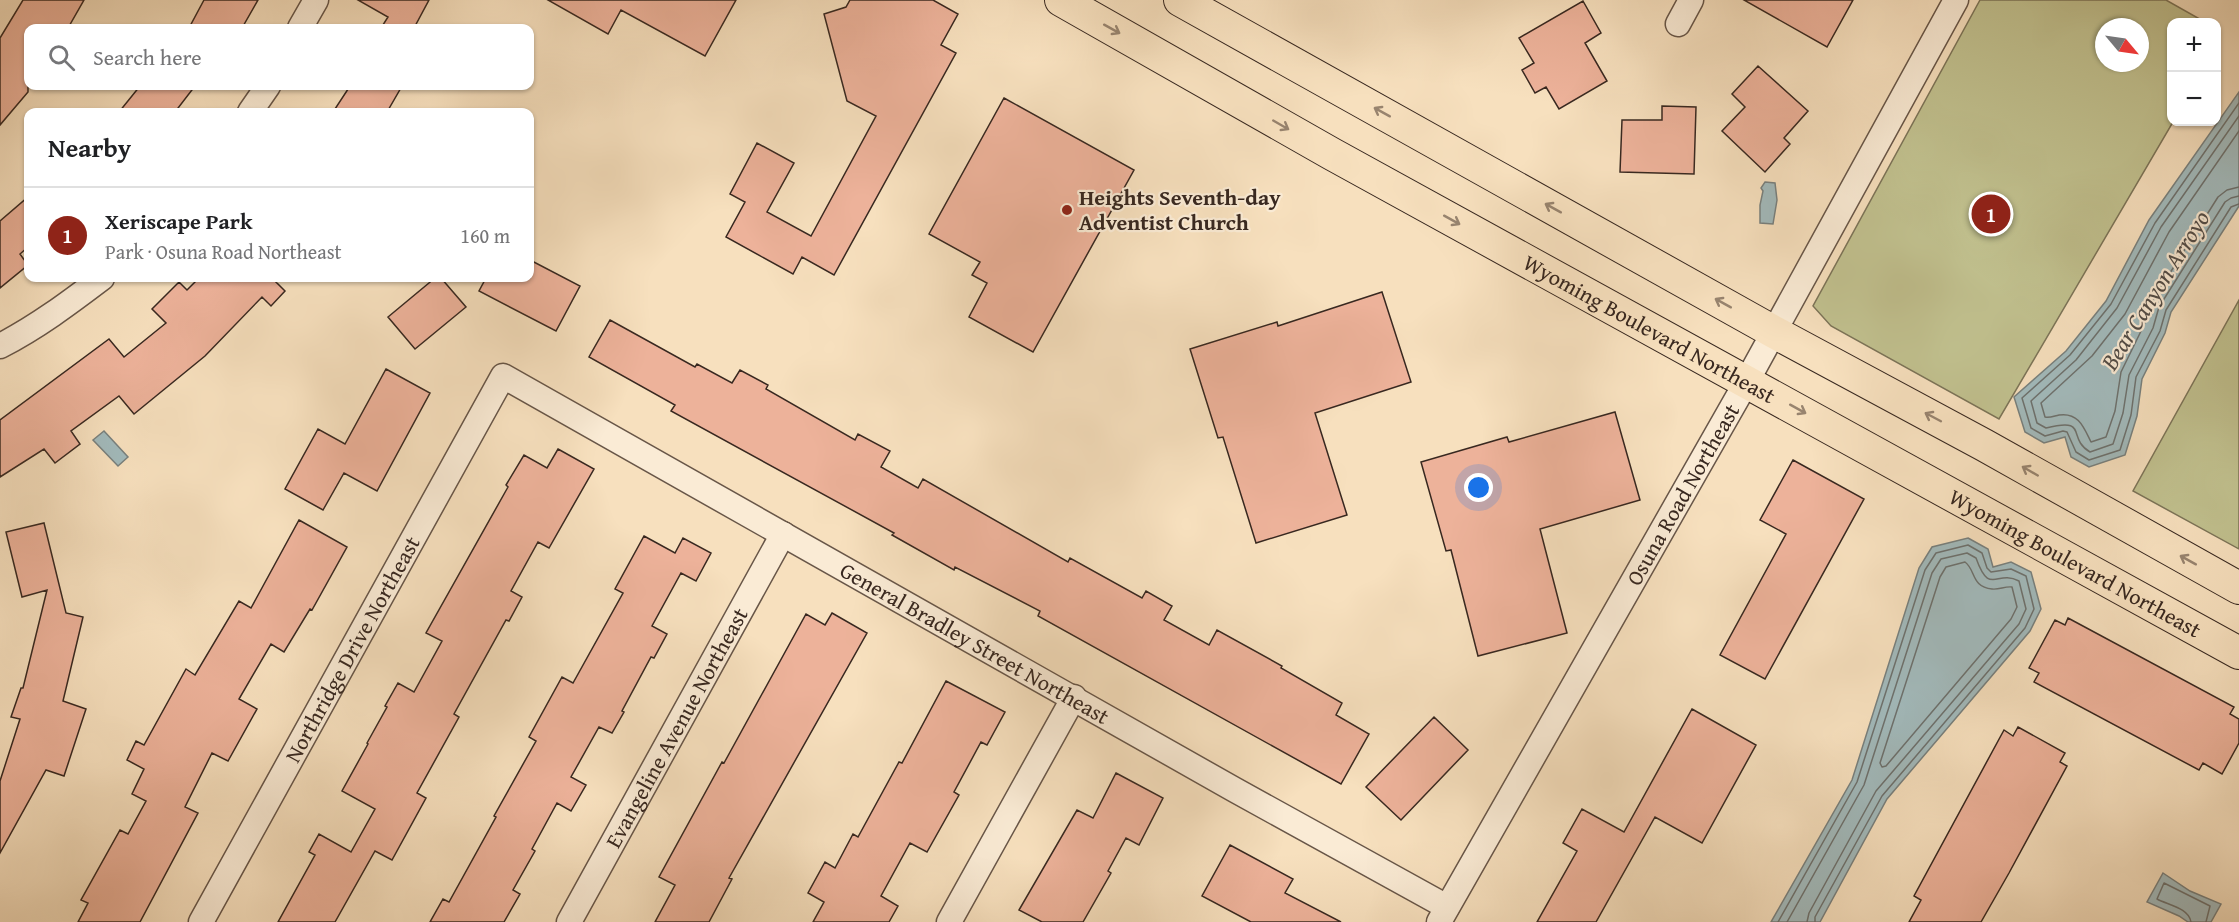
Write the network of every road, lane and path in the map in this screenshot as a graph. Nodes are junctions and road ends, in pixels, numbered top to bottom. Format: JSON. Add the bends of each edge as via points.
{"nodes":[{"id":1,"x":316,"y":0,"type":"edge"},
{"id":2,"x":1061,"y":0,"type":"edge"},
{"id":3,"x":1180,"y":0,"type":"edge"},
{"id":4,"x":1691,"y":0,"type":"edge"},
{"id":5,"x":1956,"y":0,"type":"edge"},
{"id":6,"x":302,"y":24,"type":"edge"},
{"id":7,"x":1678,"y":24,"type":"dead end"},
{"id":8,"x":265,"y":90,"type":"edge"},
{"id":9,"x":253,"y":108,"type":"edge"},
{"id":10,"x":96,"y":282,"type":"edge"},
{"id":11,"x":1774,"y":332,"type":"junction"},
{"id":12,"x":0,"y":346,"type":"edge"},
{"id":13,"x":502,"y":376,"type":"joint"},
{"id":14,"x":1747,"y":381,"type":"junction"},
{"id":15,"x":783,"y":534,"type":"junction"},
{"id":16,"x":2239,"y":588,"type":"edge"},
{"id":17,"x":2239,"y":653,"type":"edge"},
{"id":18,"x":1074,"y":698,"type":"junction"},
{"id":19,"x":1443,"y":914,"type":"edge"},
{"id":20,"x":201,"y":922,"type":"edge"},
{"id":21,"x":569,"y":922,"type":"edge"},
{"id":22,"x":949,"y":922,"type":"edge"}],
"edges":[{"from":1,"to":6,"type":"street"},
{"from":2,"to":14,"type":"main road","name":"Wyoming Boulevard Northeast","one_way":true,"via":[[1332,154]]},
{"from":11,"to":3,"type":"main road","one_way":true},
{"from":4,"to":7,"type":"street"},
{"from":5,"to":11,"type":"street","name":"Osuna Road Northeast"},
{"from":8,"to":9,"type":"street"},
{"from":10,"to":12,"type":"street"},
{"from":11,"to":14,"type":"street","name":"Osuna Road Northeast"},
{"from":16,"to":11,"type":"main road","one_way":true},
{"from":13,"to":15,"type":"street","name":"General Bradley Street Northeast"},
{"from":13,"to":20,"type":"street","name":"Northridge Drive Northeast"},
{"from":14,"to":17,"type":"main road","name":"Wyoming Boulevard Northeast","one_way":true},
{"from":14,"to":19,"type":"street","name":"Osuna Road Northeast"},
{"from":15,"to":18,"type":"street","name":"General Bradley Street Northeast"},
{"from":15,"to":21,"type":"street","name":"Evangeline Avenue Northeast"},
{"from":18,"to":19,"type":"street","name":"General Bradley Street Northeast"},
{"from":18,"to":22,"type":"street"}]}
